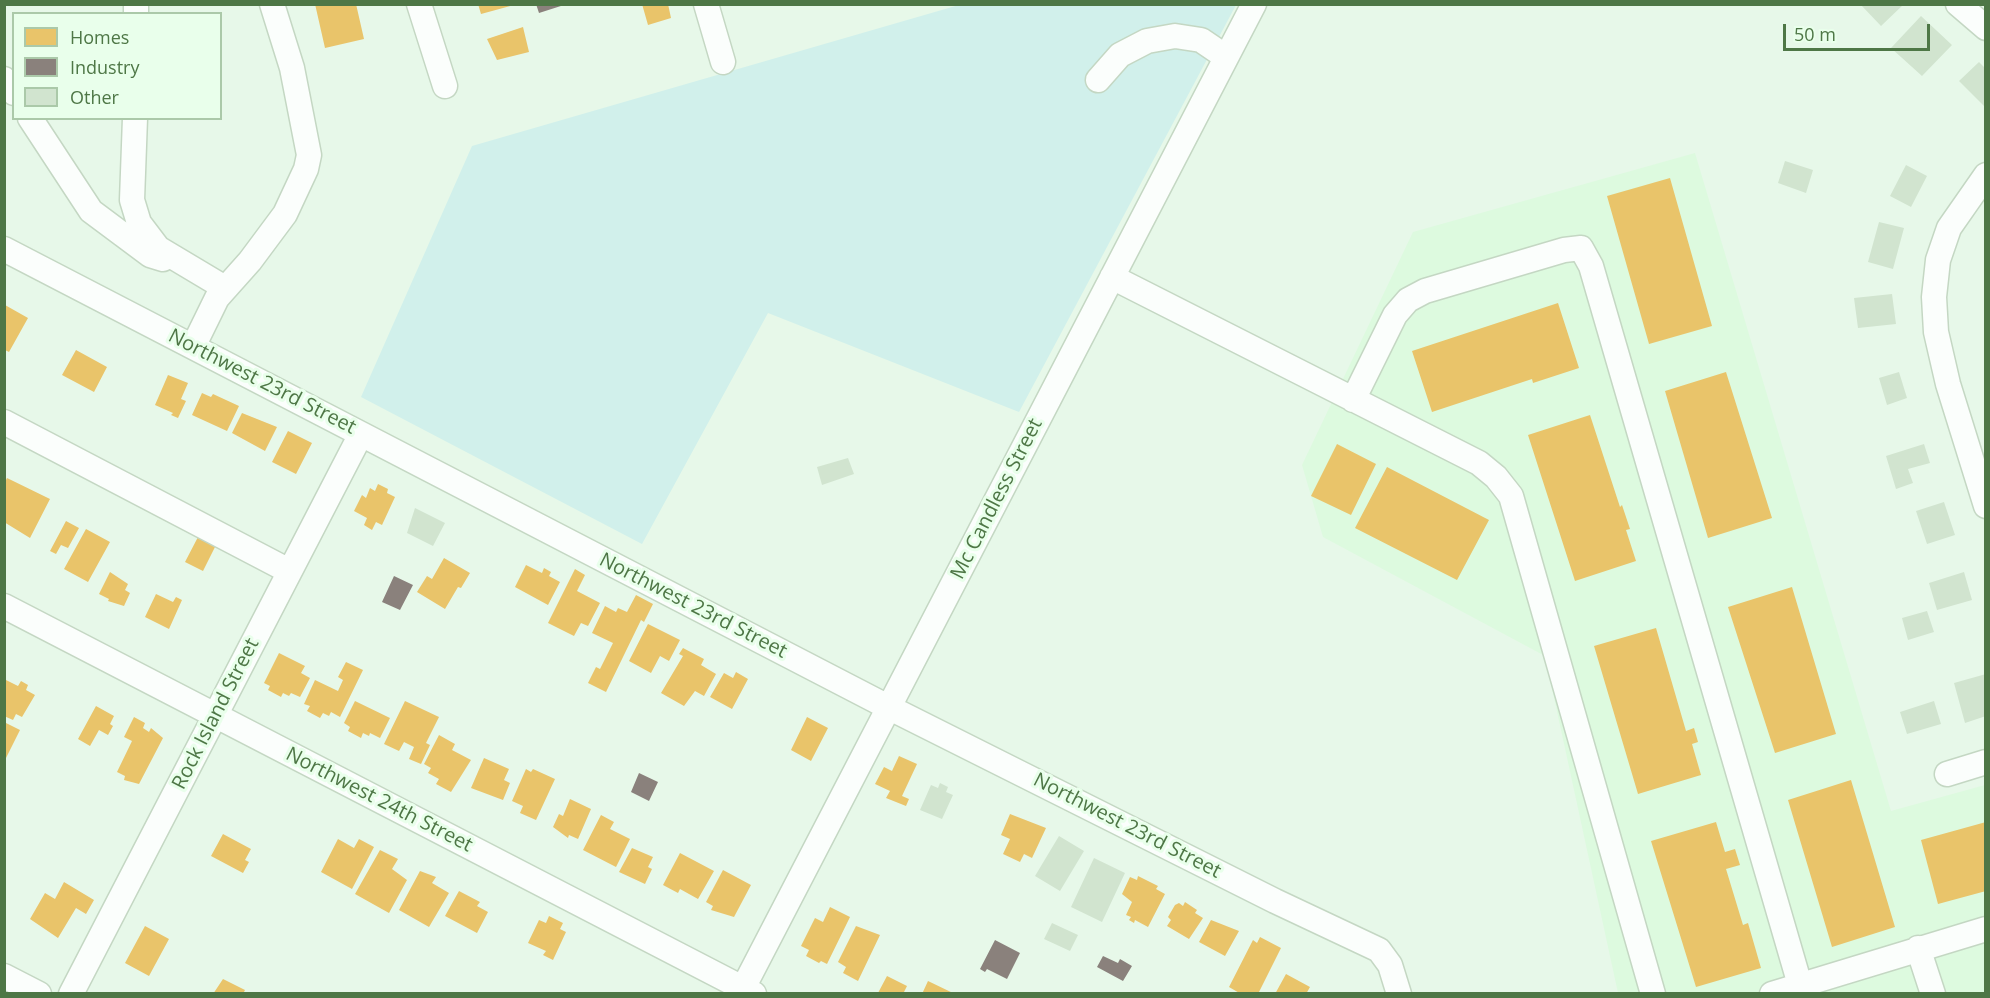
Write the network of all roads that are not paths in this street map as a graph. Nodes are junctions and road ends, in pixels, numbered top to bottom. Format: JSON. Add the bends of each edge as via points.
{"nodes":[{"id":1,"x":273,"y":4,"type":"edge"},
{"id":2,"x":419,"y":4,"type":"edge"},
{"id":3,"x":706,"y":4,"type":"edge"},
{"id":4,"x":1254,"y":4,"type":"edge"},
{"id":5,"x":1958,"y":4,"type":"edge"},
{"id":6,"x":1986,"y":28,"type":"edge"},
{"id":7,"x":1226,"y":57,"type":"junction"},
{"id":8,"x":723,"y":62,"type":"dead end"},
{"id":9,"x":1098,"y":80,"type":"dead end"},
{"id":10,"x":445,"y":86,"type":"dead end"},
{"id":11,"x":31,"y":120,"type":"edge"},
{"id":12,"x":135,"y":120,"type":"edge"},
{"id":13,"x":1986,"y":175,"type":"edge"},
{"id":14,"x":4,"y":249,"type":"edge"},
{"id":15,"x":178,"y":262,"type":"junction"},
{"id":16,"x":1112,"y":277,"type":"junction"},
{"id":17,"x":225,"y":288,"type":"junction"},
{"id":18,"x":193,"y":347,"type":"junction"},
{"id":19,"x":1343,"y":394,"type":"junction"},
{"id":20,"x":4,"y":422,"type":"edge"},
{"id":21,"x":360,"y":434,"type":"junction"},
{"id":22,"x":1986,"y":506,"type":"edge"},
{"id":23,"x":289,"y":571,"type":"junction"},
{"id":24,"x":4,"y":606,"type":"edge"},
{"id":25,"x":888,"y":707,"type":"junction"},
{"id":26,"x":215,"y":715,"type":"junction"},
{"id":27,"x":1986,"y":762,"type":"edge"},
{"id":28,"x":1947,"y":774,"type":"dead end"},
{"id":29,"x":1986,"y":929,"type":"edge"},
{"id":30,"x":1918,"y":948,"type":"junction"},
{"id":31,"x":4,"y":975,"type":"edge"},
{"id":32,"x":1800,"y":985,"type":"junction"},
{"id":33,"x":746,"y":991,"type":"edge"},
{"id":34,"x":39,"y":993,"type":"edge"},
{"id":35,"x":71,"y":993,"type":"edge"},
{"id":36,"x":1399,"y":993,"type":"edge"},
{"id":37,"x":1653,"y":993,"type":"edge"},
{"id":38,"x":1772,"y":993,"type":"edge"},
{"id":39,"x":1933,"y":993,"type":"edge"}],
"edges":[{"from":1,"to":17,"type":"street","via":[[292,68],[309,155],[285,214]]},
{"from":2,"to":10,"type":"street"},
{"from":3,"to":8,"type":"street"},
{"from":4,"to":7,"type":"street","name":"Mc Candless Street"},
{"from":5,"to":6,"type":"street"},
{"from":7,"to":9,"type":"street","via":[[1201,40],[1175,36],[1147,41],[1120,55]]},
{"from":7,"to":16,"type":"street","name":"Mc Candless Street"},
{"from":11,"to":15,"type":"street","via":[[91,211],[150,255]]},
{"from":12,"to":15,"type":"street","via":[[132,200],[139,223],[158,248]]},
{"from":13,"to":22,"type":"street","via":[[1949,228],[1938,260],[1934,297],[1936,332],[1948,384]]},
{"from":14,"to":18,"type":"street","name":"Northwest 23rd Street"},
{"from":15,"to":17,"type":"street"},
{"from":16,"to":19,"type":"street"},
{"from":16,"to":25,"type":"street","name":"Mc Candless Street"},
{"from":17,"to":18,"type":"street"},
{"from":18,"to":21,"type":"street","name":"Northwest 23rd Street"},
{"from":19,"to":32,"type":"street","via":[[1408,300],[1425,291],[1581,248],[1591,266]]},
{"from":19,"to":37,"type":"street","via":[[1479,464],[1511,496]]},
{"from":20,"to":23,"type":"street"},
{"from":21,"to":23,"type":"street","name":"Rock Island Street"},
{"from":21,"to":25,"type":"street","name":"Northwest 23rd Street"},
{"from":23,"to":26,"type":"street","name":"Rock Island Street"},
{"from":24,"to":26,"type":"street","name":"Northwest 24th Street"},
{"from":25,"to":33,"type":"street","name":"Mc Candless Street"},
{"from":25,"to":36,"type":"street","name":"Northwest 23rd Street","via":[[1379,950],[1390,965]]},
{"from":26,"to":33,"type":"street","name":"Northwest 24th Street"},
{"from":26,"to":35,"type":"street","name":"Rock Island Street"},
{"from":27,"to":28,"type":"street"},
{"from":29,"to":30,"type":"street"},
{"from":30,"to":32,"type":"street"},
{"from":30,"to":39,"type":"street"},
{"from":31,"to":34,"type":"street"},
{"from":32,"to":38,"type":"street"}]}
